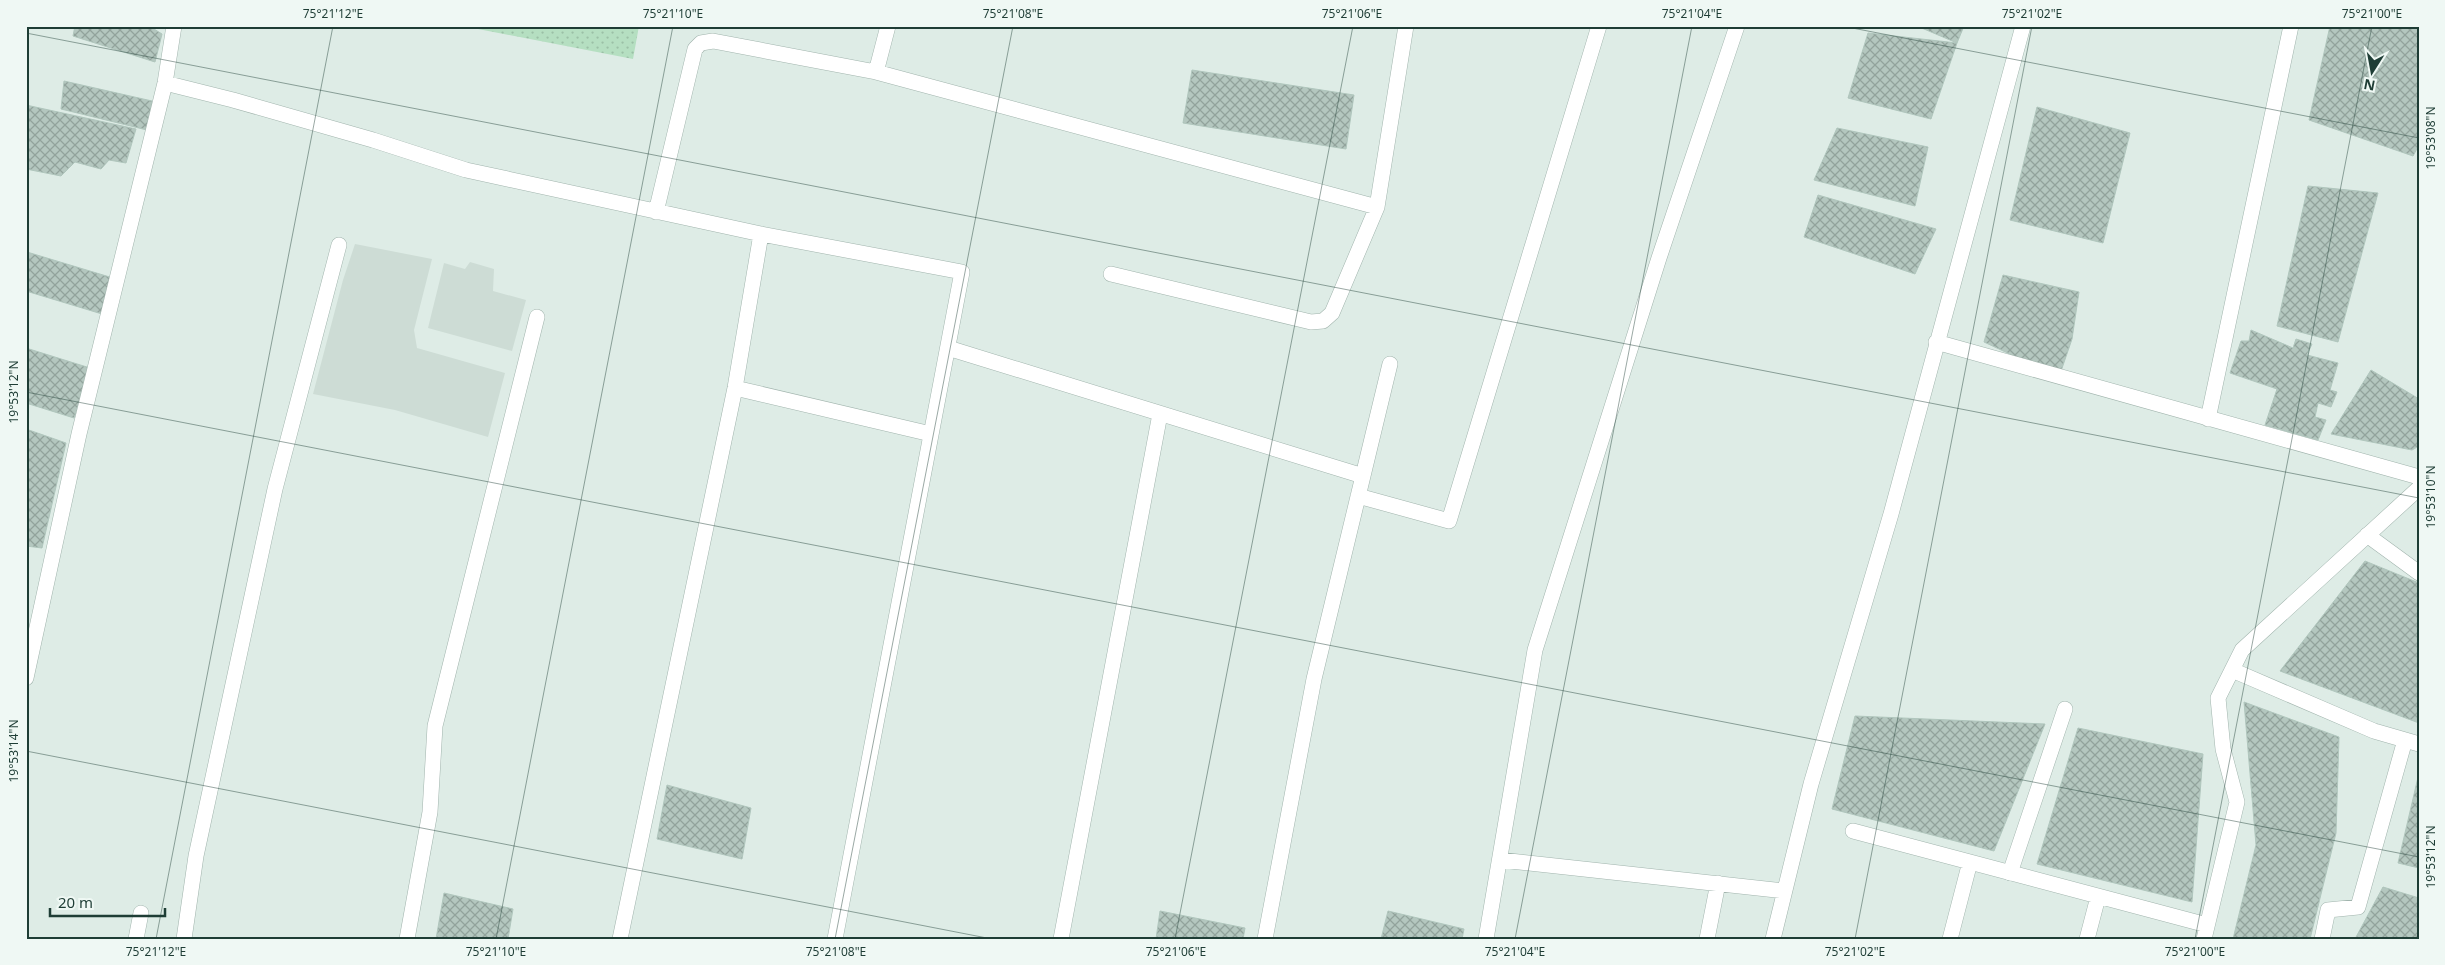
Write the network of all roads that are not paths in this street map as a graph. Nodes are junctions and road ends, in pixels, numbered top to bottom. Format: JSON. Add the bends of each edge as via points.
{"nodes":[{"id":1,"x":174,"y":26,"type":"edge"},
{"id":2,"x":888,"y":26,"type":"edge"},
{"id":3,"x":1406,"y":26,"type":"edge"},
{"id":4,"x":1600,"y":26,"type":"edge"},
{"id":5,"x":1737,"y":26,"type":"edge"},
{"id":6,"x":2023,"y":26,"type":"edge"},
{"id":7,"x":2291,"y":26,"type":"edge"},
{"id":8,"x":876,"y":72,"type":"junction"},
{"id":9,"x":165,"y":83,"type":"junction"},
{"id":10,"x":1377,"y":206,"type":"junction"},
{"id":11,"x":656,"y":212,"type":"junction"},
{"id":12,"x":761,"y":234,"type":"junction"},
{"id":13,"x":339,"y":244,"type":"dead end"},
{"id":14,"x":1111,"y":274,"type":"dead end"},
{"id":15,"x":538,"y":317,"type":"dead end"},
{"id":16,"x":1936,"y":342,"type":"junction"},
{"id":17,"x":948,"y":348,"type":"junction"},
{"id":18,"x":1390,"y":364,"type":"dead end"},
{"id":19,"x":735,"y":388,"type":"junction"},
{"id":20,"x":1160,"y":414,"type":"junction"},
{"id":21,"x":2208,"y":418,"type":"junction"},
{"id":22,"x":931,"y":434,"type":"junction"},
{"id":23,"x":1363,"y":476,"type":"junction"},
{"id":24,"x":2419,"y":477,"type":"edge"},
{"id":25,"x":2419,"y":488,"type":"edge"},
{"id":26,"x":1358,"y":496,"type":"junction"},
{"id":27,"x":2367,"y":535,"type":"junction"},
{"id":28,"x":2419,"y":573,"type":"edge"},
{"id":29,"x":2232,"y":670,"type":"junction"},
{"id":30,"x":26,"y":678,"type":"edge"},
{"id":31,"x":2064,"y":709,"type":"dead end"},
{"id":32,"x":2412,"y":742,"type":"edge"},
{"id":33,"x":1853,"y":830,"type":"dead end"},
{"id":34,"x":1501,"y":860,"type":"junction"},
{"id":35,"x":1970,"y":862,"type":"junction"},
{"id":36,"x":2010,"y":873,"type":"junction"},
{"id":37,"x":1718,"y":883,"type":"junction"},
{"id":38,"x":1784,"y":891,"type":"junction"},
{"id":39,"x":2098,"y":897,"type":"junction"},
{"id":40,"x":141,"y":914,"type":"dead end"},
{"id":41,"x":2206,"y":932,"type":"edge"},
{"id":42,"x":136,"y":939,"type":"edge"},
{"id":43,"x":184,"y":939,"type":"edge"},
{"id":44,"x":407,"y":939,"type":"edge"},
{"id":45,"x":620,"y":939,"type":"edge"},
{"id":46,"x":835,"y":939,"type":"edge"},
{"id":47,"x":1061,"y":939,"type":"edge"},
{"id":48,"x":1265,"y":939,"type":"edge"},
{"id":49,"x":1486,"y":939,"type":"edge"},
{"id":50,"x":1707,"y":939,"type":"edge"},
{"id":51,"x":1773,"y":939,"type":"edge"},
{"id":52,"x":1950,"y":939,"type":"edge"},
{"id":53,"x":2087,"y":939,"type":"edge"},
{"id":54,"x":2322,"y":939,"type":"edge"}],
"edges":[{"from":1,"to":9,"type":"street"},
{"from":2,"to":8,"type":"street"},
{"from":3,"to":10,"type":"street"},
{"from":4,"to":26,"type":"street","via":[[1449,521]]},
{"from":5,"to":34,"type":"street","via":[[1658,258],[1535,650]]},
{"from":6,"to":16,"type":"street"},
{"from":7,"to":21,"type":"street"},
{"from":8,"to":10,"type":"street"},
{"from":8,"to":11,"type":"street","via":[[713,41],[701,43],[695,49]]},
{"from":9,"to":11,"type":"street","via":[[364,137],[466,170]]},
{"from":9,"to":30,"type":"street","via":[[79,434]]},
{"from":10,"to":14,"type":"street","via":[[1332,314],[1323,321],[1311,322]]},
{"from":11,"to":12,"type":"street"},
{"from":12,"to":17,"type":"street","via":[[962,272]]},
{"from":12,"to":19,"type":"street"},
{"from":13,"to":43,"type":"street","via":[[275,489],[196,856]]},
{"from":15,"to":44,"type":"street","via":[[435,726],[430,812]]},
{"from":16,"to":21,"type":"street"},
{"from":16,"to":38,"type":"street","via":[[1891,514],[1811,784]]},
{"from":17,"to":20,"type":"street"},
{"from":17,"to":22,"type":"street"},
{"from":18,"to":23,"type":"street"},
{"from":19,"to":22,"type":"street"},
{"from":19,"to":45,"type":"street"},
{"from":20,"to":23,"type":"street"},
{"from":20,"to":47,"type":"street"},
{"from":21,"to":24,"type":"street"},
{"from":22,"to":46,"type":"street"},
{"from":23,"to":26,"type":"street"},
{"from":25,"to":27,"type":"street"},
{"from":26,"to":48,"type":"street","via":[[1314,679]]},
{"from":27,"to":28,"type":"street"},
{"from":27,"to":29,"type":"street","via":[[2242,650]]},
{"from":29,"to":32,"type":"street","via":[[2374,731]]},
{"from":29,"to":41,"type":"street","via":[[2218,698],[2223,749],[2237,802]]},
{"from":31,"to":36,"type":"street"},
{"from":32,"to":54,"type":"street","via":[[2358,907],[2328,910]]},
{"from":33,"to":35,"type":"street"},
{"from":34,"to":37,"type":"street"},
{"from":34,"to":49,"type":"street"},
{"from":35,"to":36,"type":"street"},
{"from":35,"to":52,"type":"street"},
{"from":36,"to":39,"type":"street"},
{"from":37,"to":38,"type":"street"},
{"from":37,"to":50,"type":"street"},
{"from":38,"to":51,"type":"street"},
{"from":39,"to":41,"type":"street"},
{"from":39,"to":53,"type":"street"},
{"from":40,"to":42,"type":"street"}]}
